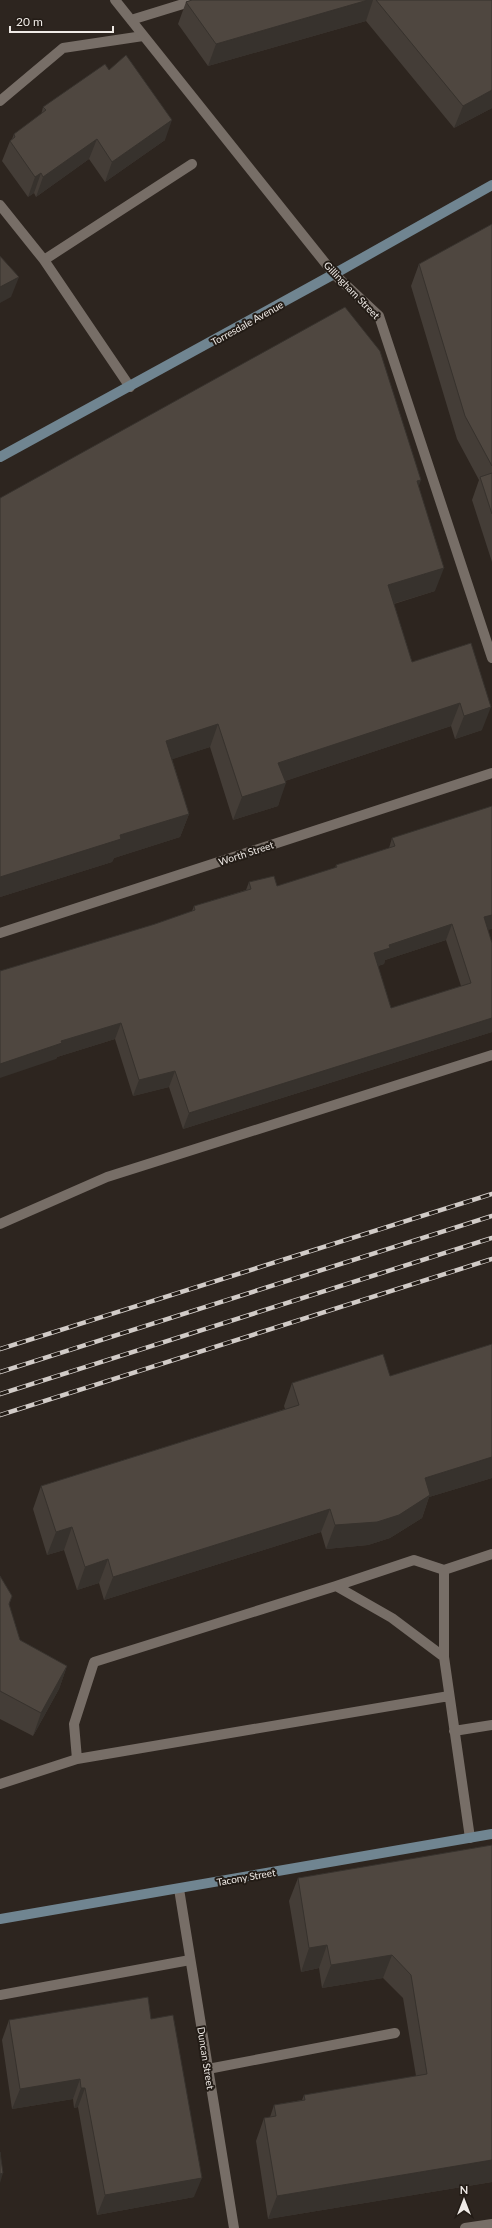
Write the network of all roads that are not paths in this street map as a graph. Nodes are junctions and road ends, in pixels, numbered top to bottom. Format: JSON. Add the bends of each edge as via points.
{"nodes":[{"id":1,"x":115,"y":0,"type":"edge"},
{"id":2,"x":196,"y":0,"type":"edge"},
{"id":3,"x":131,"y":20,"type":"junction"},
{"id":4,"x":144,"y":36,"type":"junction"},
{"id":5,"x":0,"y":101,"type":"edge"},
{"id":6,"x":192,"y":164,"type":"dead end"},
{"id":7,"x":492,"y":185,"type":"edge"},
{"id":8,"x":0,"y":205,"type":"edge"},
{"id":9,"x":44,"y":260,"type":"junction"},
{"id":10,"x":334,"y":274,"type":"junction"},
{"id":11,"x":130,"y":387,"type":"junction"},
{"id":12,"x":0,"y":457,"type":"edge"},
{"id":13,"x":492,"y":658,"type":"edge"},
{"id":14,"x":492,"y":773,"type":"edge"},
{"id":15,"x":0,"y":933,"type":"edge"},
{"id":16,"x":492,"y":1056,"type":"edge"},
{"id":17,"x":0,"y":1224,"type":"edge"},
{"id":18,"x":492,"y":1554,"type":"edge"},
{"id":19,"x":444,"y":1570,"type":"junction"},
{"id":20,"x":336,"y":1586,"type":"junction"},
{"id":21,"x":444,"y":1657,"type":"junction"},
{"id":22,"x":449,"y":1696,"type":"junction"},
{"id":23,"x":492,"y":1725,"type":"edge"},
{"id":24,"x":454,"y":1731,"type":"junction"},
{"id":25,"x":77,"y":1759,"type":"junction"},
{"id":26,"x":0,"y":1784,"type":"edge"},
{"id":27,"x":492,"y":1834,"type":"edge"},
{"id":28,"x":470,"y":1838,"type":"junction"},
{"id":29,"x":179,"y":1889,"type":"junction"},
{"id":30,"x":0,"y":1919,"type":"edge"},
{"id":31,"x":190,"y":1960,"type":"junction"},
{"id":32,"x":0,"y":1995,"type":"edge"},
{"id":33,"x":395,"y":2033,"type":"dead end"},
{"id":34,"x":208,"y":2069,"type":"junction"},
{"id":35,"x":492,"y":2224,"type":"edge"},
{"id":36,"x":234,"y":2228,"type":"edge"},
{"id":37,"x":465,"y":2228,"type":"edge"}],
"edges":[{"from":1,"to":3,"type":"street","name":"Gillingham Street"},
{"from":2,"to":3,"type":"street"},
{"from":3,"to":4,"type":"street","name":"Gillingham Street"},
{"from":4,"to":5,"type":"street","via":[[63,48]]},
{"from":4,"to":10,"type":"street","name":"Gillingham Street"},
{"from":6,"to":9,"type":"street"},
{"from":7,"to":10,"type":"main road","name":"Torresdale Avenue"},
{"from":8,"to":9,"type":"street"},
{"from":9,"to":11,"type":"street"},
{"from":10,"to":11,"type":"main road","name":"Torresdale Avenue"},
{"from":10,"to":13,"type":"street","name":"Gillingham Street","via":[[380,316]]},
{"from":11,"to":12,"type":"main road","name":"Torresdale Avenue"},
{"from":14,"to":15,"type":"street","name":"Worth Street"},
{"from":16,"to":17,"type":"street","via":[[108,1177]]},
{"from":18,"to":19,"type":"street"},
{"from":19,"to":20,"type":"street","via":[[414,1560]]},
{"from":19,"to":21,"type":"street"},
{"from":20,"to":21,"type":"street","via":[[392,1618]]},
{"from":20,"to":25,"type":"street","via":[[94,1662],[74,1724]]},
{"from":21,"to":22,"type":"street"},
{"from":22,"to":24,"type":"street"},
{"from":22,"to":25,"type":"street"},
{"from":23,"to":24,"type":"street"},
{"from":24,"to":28,"type":"street"},
{"from":25,"to":26,"type":"street"},
{"from":27,"to":28,"type":"main road","name":"Tacony Street"},
{"from":28,"to":29,"type":"main road","name":"Tacony Street"},
{"from":29,"to":30,"type":"main road","name":"Tacony Street"},
{"from":29,"to":31,"type":"street","name":"Duncan Street"},
{"from":31,"to":32,"type":"street"},
{"from":31,"to":34,"type":"street","name":"Duncan Street"},
{"from":33,"to":34,"type":"street"},
{"from":34,"to":36,"type":"street","name":"Duncan Street"},
{"from":35,"to":37,"type":"street"}]}
